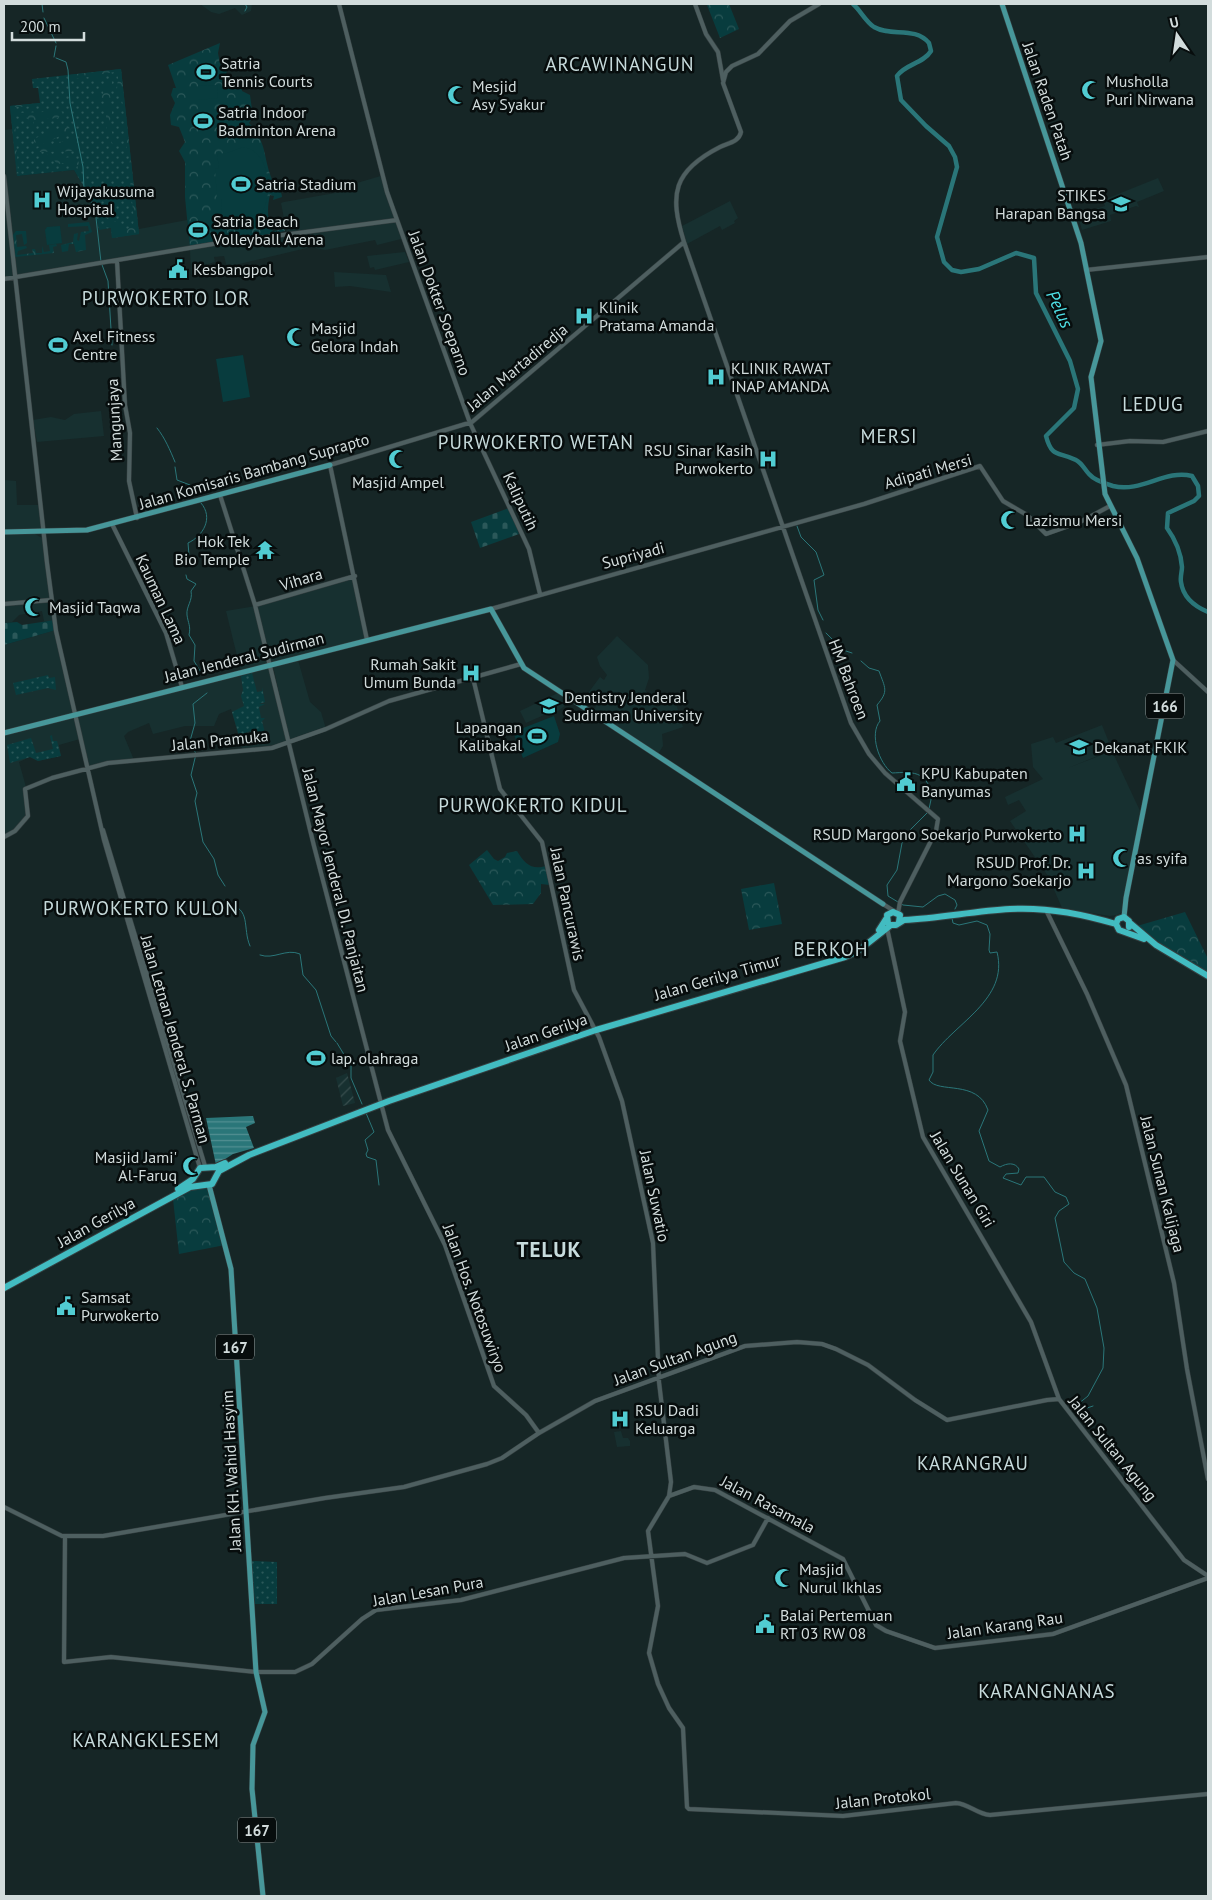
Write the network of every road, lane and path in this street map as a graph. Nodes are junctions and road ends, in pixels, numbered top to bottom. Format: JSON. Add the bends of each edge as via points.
{"nodes":[{"id":1,"x":339,"y":4,"type":"edge"},
{"id":2,"x":695,"y":4,"type":"edge"},
{"id":3,"x":819,"y":4,"type":"edge"},
{"id":4,"x":1002,"y":4,"type":"edge"},
{"id":5,"x":721,"y":67,"type":"junction"},
{"id":6,"x":728,"y":70,"type":"junction"},
{"id":7,"x":723,"y":80,"type":"junction"},
{"id":8,"x":4,"y":176,"type":"edge"},
{"id":9,"x":397,"y":220,"type":"junction"},
{"id":10,"x":684,"y":242,"type":"junction"},
{"id":11,"x":1208,"y":257,"type":"edge"},
{"id":12,"x":117,"y":261,"type":"junction"},
{"id":13,"x":1086,"y":270,"type":"junction"},
{"id":14,"x":16,"y":278,"type":"junction"},
{"id":15,"x":4,"y":279,"type":"edge"},
{"id":16,"x":470,"y":423,"type":"junction"},
{"id":17,"x":1208,"y":431,"type":"edge"},
{"id":18,"x":1098,"y":445,"type":"junction"},
{"id":19,"x":330,"y":465,"type":"junction"},
{"id":20,"x":220,"y":495,"type":"junction"},
{"id":21,"x":1110,"y":506,"type":"junction"},
{"id":22,"x":137,"y":518,"type":"junction"},
{"id":23,"x":112,"y":524,"type":"junction"},
{"id":24,"x":782,"y":526,"type":"junction"},
{"id":25,"x":4,"y":532,"type":"edge"},
{"id":26,"x":43,"y":532,"type":"junction"},
{"id":27,"x":355,"y":576,"type":"junction"},
{"id":28,"x":540,"y":594,"type":"junction"},
{"id":29,"x":51,"y":600,"type":"junction"},
{"id":30,"x":4,"y":604,"type":"edge"},
{"id":31,"x":255,"y":605,"type":"junction"},
{"id":32,"x":491,"y":609,"type":"junction"},
{"id":33,"x":367,"y":640,"type":"junction"},
{"id":34,"x":1173,"y":660,"type":"junction"},
{"id":35,"x":521,"y":664,"type":"junction"},
{"id":36,"x":271,"y":665,"type":"junction"},
{"id":37,"x":473,"y":678,"type":"junction"},
{"id":38,"x":182,"y":687,"type":"junction"},
{"id":39,"x":1208,"y":692,"type":"edge"},
{"id":40,"x":75,"y":715,"type":"junction"},
{"id":41,"x":4,"y":733,"type":"edge"},
{"id":42,"x":289,"y":743,"type":"junction"},
{"id":43,"x":88,"y":768,"type":"junction"},
{"id":44,"x":4,"y":837,"type":"edge"},
{"id":45,"x":883,"y":904,"type":"junction"},
{"id":46,"x":1046,"y":910,"type":"junction"},
{"id":47,"x":942,"y":915,"type":"junction"},
{"id":48,"x":898,"y":916,"type":"junction"},
{"id":49,"x":1124,"y":917,"type":"junction"},
{"id":50,"x":886,"y":918,"type":"junction"},
{"id":51,"x":1116,"y":922,"type":"junction"},
{"id":52,"x":1130,"y":923,"type":"junction"},
{"id":53,"x":889,"y":926,"type":"junction"},
{"id":54,"x":1124,"y":931,"type":"junction"},
{"id":55,"x":1150,"y":941,"type":"junction"},
{"id":56,"x":834,"y":959,"type":"junction"},
{"id":57,"x":1208,"y":976,"type":"edge"},
{"id":58,"x":698,"y":998,"type":"joint"},
{"id":59,"x":597,"y":1027,"type":"junction"},
{"id":60,"x":380,"y":1103,"type":"junction"},
{"id":61,"x":261,"y":1147,"type":"junction"},
{"id":62,"x":205,"y":1167,"type":"junction"},
{"id":63,"x":196,"y":1174,"type":"junction"},
{"id":64,"x":215,"y":1179,"type":"junction"},
{"id":65,"x":206,"y":1185,"type":"junction"},
{"id":66,"x":151,"y":1206,"type":"junction"},
{"id":67,"x":4,"y":1286,"type":"edge"},
{"id":68,"x":659,"y":1377,"type":"junction"},
{"id":69,"x":1059,"y":1400,"type":"junction"},
{"id":70,"x":539,"y":1433,"type":"junction"},
{"id":71,"x":1208,"y":1479,"type":"edge"},
{"id":72,"x":671,"y":1487,"type":"junction"},
{"id":73,"x":678,"y":1492,"type":"junction"},
{"id":74,"x":668,"y":1496,"type":"junction"},
{"id":75,"x":4,"y":1507,"type":"edge"},
{"id":76,"x":246,"y":1511,"type":"junction"},
{"id":77,"x":768,"y":1518,"type":"junction"},
{"id":78,"x":65,"y":1537,"type":"junction"},
{"id":79,"x":651,"y":1556,"type":"junction"},
{"id":80,"x":843,"y":1559,"type":"joint"},
{"id":81,"x":1208,"y":1577,"type":"edge"},
{"id":82,"x":256,"y":1672,"type":"junction"},
{"id":83,"x":1208,"y":1794,"type":"edge"},
{"id":84,"x":263,"y":1896,"type":"edge"}],
"edges":[{"from":1,"to":9,"type":"street","name":"Jalan Dokter Soeparno","via":[[384,183]]},
{"from":2,"to":5,"type":"street","via":[[706,34],[718,52]]},
{"from":3,"to":6,"type":"street","via":[[790,21],[758,54]]},
{"from":4,"to":13,"type":"main road","name":"Jalan Raden Patah","via":[[1076,225]]},
{"from":5,"to":6,"type":"street"},
{"from":5,"to":7,"type":"street"},
{"from":6,"to":7,"type":"street"},
{"from":7,"to":10,"type":"street","name":"HM Bahroen","via":[[742,132],[738,139],[692,167],[678,185],[674,206]]},
{"from":8,"to":14,"type":"street","name":"Jalan Letnan Jenderal S. Parman"},
{"from":9,"to":12,"type":"street","via":[[213,244]]},
{"from":9,"to":16,"type":"street","name":"Jalan Dokter Soeparno"},
{"from":10,"to":16,"type":"street","name":"Jalan Martadiredja"},
{"from":10,"to":24,"type":"street","name":"HM Bahroen"},
{"from":11,"to":13,"type":"street"},
{"from":12,"to":14,"type":"street"},
{"from":12,"to":22,"type":"street","name":"Mangunjaya","via":[[125,401],[130,433],[129,481]]},
{"from":13,"to":18,"type":"main road","name":"Jalan Raden Patah","via":[[1101,341],[1091,377]]},
{"from":14,"to":15,"type":"street"},
{"from":14,"to":26,"type":"street","name":"Jalan Letnan Jenderal S. Parman"},
{"from":16,"to":19,"type":"street","name":"Jalan Komisaris Bambang Suprapto"},
{"from":16,"to":28,"type":"street","name":"Kaliputih","via":[[521,528]]},
{"from":17,"to":18,"type":"street","via":[[1163,442],[1130,441]]},
{"from":18,"to":21,"type":"main road","name":"Jalan Raden Patah","via":[[1105,494]]},
{"from":19,"to":20,"type":"main road","name":"Jalan Komisaris Bambang Suprapto"},
{"from":19,"to":27,"type":"street"},
{"from":20,"to":22,"type":"main road","name":"Jalan Komisaris Bambang Suprapto"},
{"from":20,"to":31,"type":"street","name":"Jalan Mayor Jenderal DI. Panjaitan"},
{"from":21,"to":24,"type":"street","name":"Adipati Mersi","via":[[1080,522],[1046,534],[1027,515],[1001,499],[986,473],[977,468]]},
{"from":21,"to":34,"type":"main road","name":"Jalan Raden Patah","via":[[1137,558]]},
{"from":22,"to":23,"type":"main road","name":"Jalan Komisaris Bambang Suprapto"},
{"from":23,"to":26,"type":"main road","name":"Jalan Komisaris Bambang Suprapto","via":[[87,530]]},
{"from":23,"to":38,"type":"street","name":"Kauman Lama","via":[[166,633]]},
{"from":24,"to":28,"type":"street","name":"Supriyadi"},
{"from":24,"to":48,"type":"street","name":"HM Bahroen","via":[[850,723],[885,773],[938,819],[936,831],[900,904]]},
{"from":25,"to":26,"type":"main road","name":"Jalan Komisaris Bambang Suprapto"},
{"from":26,"to":29,"type":"street","name":"Jalan Letnan Jenderal S. Parman"},
{"from":27,"to":31,"type":"street","name":"Vihara"},
{"from":27,"to":33,"type":"street"},
{"from":28,"to":32,"type":"street","name":"Supriyadi"},
{"from":29,"to":30,"type":"street"},
{"from":29,"to":40,"type":"street","name":"Jalan Letnan Jenderal S. Parman"},
{"from":31,"to":36,"type":"street","name":"Jalan Mayor Jenderal DI. Panjaitan"},
{"from":32,"to":33,"type":"main road","name":"Jalan Jenderal Sudirman"},
{"from":32,"to":35,"type":"main road"},
{"from":33,"to":36,"type":"main road","name":"Jalan Jenderal Sudirman"},
{"from":34,"to":39,"type":"street"},
{"from":34,"to":49,"type":"main road","number":"166"},
{"from":35,"to":37,"type":"street","name":"Jalan Pramuka"},
{"from":35,"to":45,"type":"main road","via":[[649,752]]},
{"from":36,"to":38,"type":"main road","name":"Jalan Jenderal Sudirman"},
{"from":36,"to":42,"type":"street","name":"Jalan Mayor Jenderal DI. Panjaitan"},
{"from":37,"to":42,"type":"street","name":"Jalan Pramuka","via":[[389,702]]},
{"from":37,"to":59,"type":"street","name":"Jalan Pancurawis","via":[[500,789],[542,842],[574,990]]},
{"from":38,"to":40,"type":"main road","name":"Jalan Jenderal Sudirman"},
{"from":40,"to":41,"type":"main road","name":"Jalan Jenderal Sudirman"},
{"from":40,"to":43,"type":"street","name":"Jalan Letnan Jenderal S. Parman"},
{"from":42,"to":43,"type":"street","name":"Jalan Pramuka","via":[[266,750]]},
{"from":42,"to":60,"type":"street","name":"Jalan Mayor Jenderal DI. Panjaitan"},
{"from":43,"to":44,"type":"street","name":"Jalan Pramuka","via":[[26,788],[28,816],[15,831]]},
{"from":43,"to":62,"type":"street","name":"Jalan Letnan Jenderal S. Parman","via":[[156,1012]]},
{"from":45,"to":48,"type":"street"},
{"from":45,"to":50,"type":"street"},
{"from":46,"to":47,"type":"highway","via":[[1008,909]]},
{"from":46,"to":51,"type":"highway"},
{"from":46,"to":71,"type":"street","name":"Jalan Sunan Kalijaga","via":[[1126,1085],[1174,1282]]},
{"from":47,"to":48,"type":"highway"},
{"from":47,"to":51,"type":"highway","via":[[1034,906]]},
{"from":48,"to":50,"type":"highway","name":"Jalan Gerilya Timur","via":[[889,913]]},
{"from":48,"to":53,"type":"highway"},
{"from":49,"to":51,"type":"highway"},
{"from":49,"to":52,"type":"highway"},
{"from":50,"to":53,"type":"highway"},
{"from":50,"to":56,"type":"highway","name":"Jalan Gerilya Timur","via":[[882,927],[854,950]]},
{"from":51,"to":54,"type":"highway","via":[[1117,929]]},
{"from":52,"to":54,"type":"highway"},
{"from":52,"to":55,"type":"highway"},
{"from":53,"to":56,"type":"highway","via":[[858,951]]},
{"from":53,"to":69,"type":"street","name":"Jalan Sunan Giri","via":[[905,1012],[900,1041],[920,1130],[1031,1322]]},
{"from":54,"to":55,"type":"highway"},
{"from":55,"to":57,"type":"highway"},
{"from":56,"to":58,"type":"highway","name":"Jalan Gerilya Timur"},
{"from":58,"to":59,"type":"highway","name":"Jalan Gerilya"},
{"from":59,"to":60,"type":"highway","name":"Jalan Gerilya"},
{"from":59,"to":68,"type":"street","name":"Jalan Suwatio","via":[[622,1101],[653,1243]]},
{"from":60,"to":61,"type":"highway","name":"Jalan Gerilya"},
{"from":60,"to":70,"type":"street","name":"Jalan Hos. Notosuwiryo","via":[[390,1135],[445,1245],[494,1386],[526,1415]]},
{"from":61,"to":62,"type":"highway","name":"Jalan Gerilya","via":[[220,1166]]},
{"from":61,"to":64,"type":"highway","name":"Jalan Gerilya","via":[[223,1168]]},
{"from":62,"to":63,"type":"highway"},
{"from":62,"to":64,"type":"highway","via":[[214,1170]]},
{"from":63,"to":65,"type":"highway","via":[[197,1181]]},
{"from":63,"to":66,"type":"highway","name":"Jalan Gerilya","via":[[187,1184]]},
{"from":64,"to":65,"type":"highway"},
{"from":65,"to":66,"type":"highway","name":"Jalan Gerilya","via":[[190,1187]]},
{"from":65,"to":76,"type":"main road","name":"Jalan KH. Wahid Hasyim","number":"167","via":[[231,1270]]},
{"from":66,"to":67,"type":"highway","name":"Jalan Gerilya"},
{"from":68,"to":69,"type":"street","name":"Jalan Sultan Agung","via":[[738,1347],[807,1342],[822,1344],[857,1358],[947,1420]]},
{"from":68,"to":70,"type":"street","name":"Jalan Sultan Agung","via":[[595,1401]]},
{"from":68,"to":72,"type":"street","name":"Jalan Suwatio"},
{"from":69,"to":81,"type":"street","name":"Jalan Sultan Agung","via":[[1184,1560]]},
{"from":70,"to":76,"type":"street","name":"Jalan Sultan Agung","via":[[495,1461],[404,1487]]},
{"from":72,"to":73,"type":"street"},
{"from":72,"to":74,"type":"street"},
{"from":73,"to":74,"type":"street","name":"Jalan Rasamala"},
{"from":73,"to":77,"type":"street","name":"Jalan Rasamala","via":[[694,1486],[706,1487]]},
{"from":74,"to":79,"type":"street","via":[[648,1531]]},
{"from":75,"to":78,"type":"street"},
{"from":76,"to":78,"type":"street","name":"Jalan Sultan Agung","via":[[103,1536]]},
{"from":76,"to":82,"type":"main road","name":"Jalan KH. Wahid Hasyim","number":"167"},
{"from":77,"to":79,"type":"street","name":"Jalan Lesan Pura","via":[[753,1545],[707,1563],[685,1554]]},
{"from":77,"to":80,"type":"street","name":"Jalan Rasamala"},
{"from":78,"to":82,"type":"street","name":"Jalan Lesan Pura","via":[[64,1662],[109,1657]]},
{"from":79,"to":82,"type":"street","name":"Jalan Lesan Pura","via":[[624,1558],[461,1600],[376,1610],[304,1669]]},
{"from":79,"to":83,"type":"street","name":"Jalan Protokol","via":[[658,1606],[649,1653],[658,1684],[683,1728],[686,1804],[689,1809],[843,1816],[956,1804],[968,1805],[990,1815]]},
{"from":80,"to":81,"type":"street","name":"Jalan Karang Rau","via":[[876,1625],[886,1632],[934,1648],[1063,1632]]},
{"from":82,"to":84,"type":"main road","name":"Jalan KH. Wahid Hasyim","number":"167","via":[[265,1716],[254,1743],[253,1755],[253,1799]]}]}
